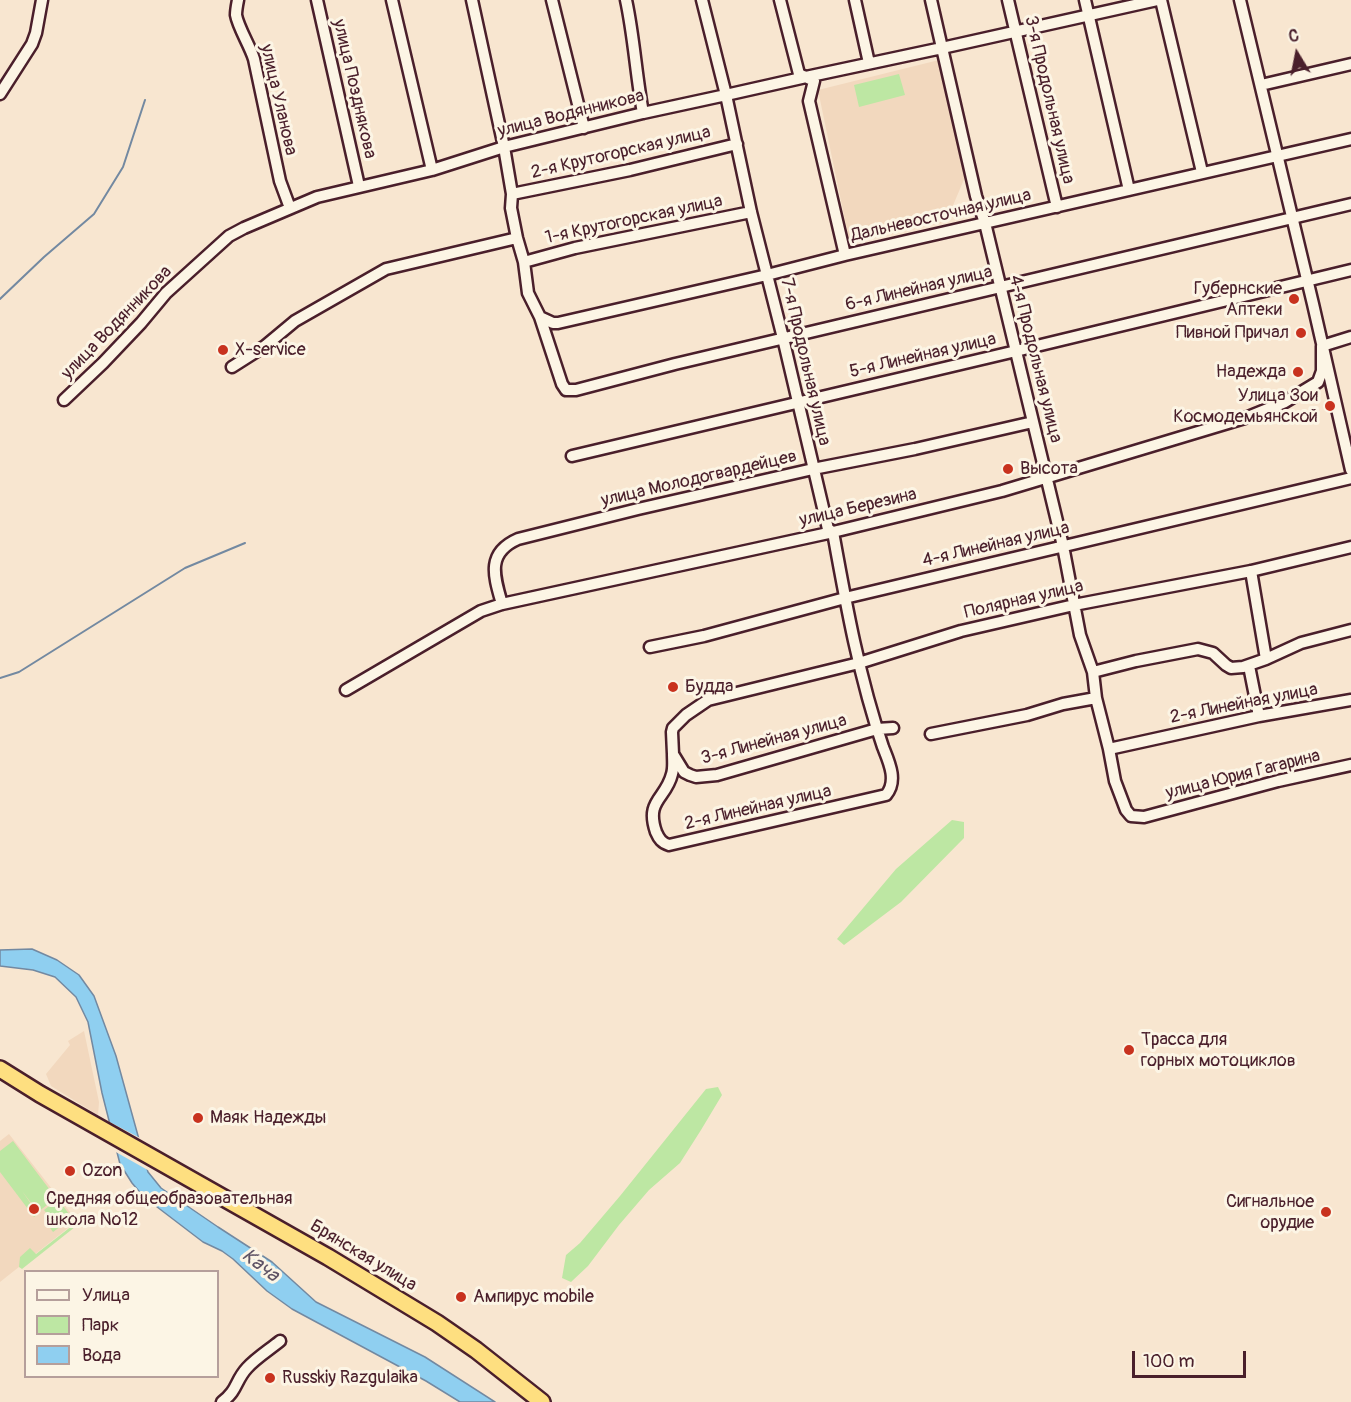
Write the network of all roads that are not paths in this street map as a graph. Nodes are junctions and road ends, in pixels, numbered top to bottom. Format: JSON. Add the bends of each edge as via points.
{"nodes":[{"id":1,"x":42,"y":0,"type":"edge"},
{"id":2,"x":238,"y":0,"type":"edge"},
{"id":3,"x":316,"y":0,"type":"edge"},
{"id":4,"x":392,"y":0,"type":"edge"},
{"id":5,"x":472,"y":0,"type":"edge"},
{"id":6,"x":552,"y":0,"type":"edge"},
{"id":7,"x":626,"y":0,"type":"edge"},
{"id":8,"x":702,"y":0,"type":"edge"},
{"id":9,"x":780,"y":0,"type":"edge"},
{"id":10,"x":855,"y":0,"type":"edge"},
{"id":11,"x":931,"y":0,"type":"edge"},
{"id":12,"x":1008,"y":0,"type":"edge"},
{"id":13,"x":1085,"y":0,"type":"edge"},
{"id":14,"x":1159,"y":0,"type":"edge"},
{"id":15,"x":1240,"y":0,"type":"edge"},
{"id":16,"x":1089,"y":16,"type":"junction"},
{"id":17,"x":1016,"y":32,"type":"junction"},
{"id":18,"x":942,"y":48,"type":"junction"},
{"id":19,"x":869,"y":63,"type":"junction"},
{"id":20,"x":1351,"y":64,"type":"edge"},
{"id":21,"x":806,"y":76,"type":"junction"},
{"id":22,"x":1261,"y":85,"type":"junction"},
{"id":23,"x":0,"y":94,"type":"edge"},
{"id":24,"x":726,"y":95,"type":"junction"},
{"id":25,"x":643,"y":113,"type":"junction"},
{"id":26,"x":584,"y":128,"type":"junction"},
{"id":27,"x":1351,"y":139,"type":"edge"},
{"id":28,"x":737,"y":144,"type":"junction"},
{"id":29,"x":504,"y":147,"type":"junction"},
{"id":30,"x":1278,"y":156,"type":"junction"},
{"id":31,"x":432,"y":170,"type":"junction"},
{"id":32,"x":1202,"y":172,"type":"junction"},
{"id":33,"x":359,"y":186,"type":"junction"},
{"id":34,"x":1130,"y":190,"type":"junction"},
{"id":35,"x":512,"y":194,"type":"junction"},
{"id":36,"x":1351,"y":204,"type":"edge"},
{"id":37,"x":1057,"y":207,"type":"junction"},
{"id":38,"x":290,"y":208,"type":"junction"},
{"id":39,"x":751,"y":212,"type":"junction"},
{"id":40,"x":1292,"y":218,"type":"junction"},
{"id":41,"x":985,"y":224,"type":"junction"},
{"id":42,"x":517,"y":238,"type":"junction"},
{"id":43,"x":845,"y":255,"type":"junction"},
{"id":44,"x":524,"y":262,"type":"junction"},
{"id":45,"x":1351,"y":270,"type":"edge"},
{"id":46,"x":767,"y":276,"type":"junction"},
{"id":47,"x":1307,"y":280,"type":"junction"},
{"id":48,"x":1000,"y":287,"type":"junction"},
{"id":49,"x":540,"y":317,"type":"junction"},
{"id":50,"x":1351,"y":337,"type":"edge"},
{"id":51,"x":783,"y":338,"type":"junction"},
{"id":52,"x":1322,"y":346,"type":"junction"},
{"id":53,"x":1016,"y":351,"type":"junction"},
{"id":54,"x":232,"y":367,"type":"dead end"},
{"id":55,"x":64,"y":400,"type":"dead end"},
{"id":56,"x":798,"y":402,"type":"junction"},
{"id":57,"x":1033,"y":422,"type":"junction"},
{"id":58,"x":572,"y":456,"type":"dead end"},
{"id":59,"x":813,"y":469,"type":"junction"},
{"id":60,"x":1351,"y":470,"type":"edge"},
{"id":61,"x":1046,"y":478,"type":"junction"},
{"id":62,"x":1351,"y":478,"type":"edge"},
{"id":63,"x":833,"y":532,"type":"junction"},
{"id":64,"x":1064,"y":546,"type":"junction"},
{"id":65,"x":1351,"y":547,"type":"edge"},
{"id":66,"x":1251,"y":571,"type":"junction"},
{"id":67,"x":845,"y":598,"type":"junction"},
{"id":68,"x":502,"y":604,"type":"junction"},
{"id":69,"x":1074,"y":604,"type":"junction"},
{"id":70,"x":1351,"y":630,"type":"edge"},
{"id":71,"x":650,"y":647,"type":"dead end"},
{"id":72,"x":1266,"y":659,"type":"junction"},
{"id":73,"x":859,"y":663,"type":"junction"},
{"id":74,"x":1249,"y":666,"type":"junction"},
{"id":75,"x":1093,"y":672,"type":"junction"},
{"id":76,"x":346,"y":690,"type":"dead end"},
{"id":77,"x":1096,"y":698,"type":"junction"},
{"id":78,"x":708,"y":700,"type":"joint"},
{"id":79,"x":1351,"y":700,"type":"edge"},
{"id":80,"x":1259,"y":716,"type":"junction"},
{"id":81,"x":893,"y":728,"type":"dead end"},
{"id":82,"x":877,"y":729,"type":"junction"},
{"id":83,"x":931,"y":734,"type":"dead end"},
{"id":84,"x":1109,"y":749,"type":"junction"},
{"id":85,"x":673,"y":754,"type":"junction"},
{"id":86,"x":1351,"y":765,"type":"edge"},
{"id":87,"x":1144,"y":817,"type":"joint"},
{"id":88,"x":0,"y":1069,"type":"edge"},
{"id":89,"x":280,"y":1341,"type":"dead end"},
{"id":90,"x":222,"y":1402,"type":"edge"},
{"id":91,"x":542,"y":1402,"type":"edge"}],
"edges":[{"from":1,"to":23,"type":"street","via":[[32,44]]},
{"from":2,"to":38,"type":"street","name":"улица Уланова","via":[[237,20],[254,59],[280,181]]},
{"from":3,"to":33,"type":"street","name":"улица Позднякова"},
{"from":4,"to":31,"type":"street"},
{"from":5,"to":29,"type":"street"},
{"from":6,"to":26,"type":"street"},
{"from":7,"to":25,"type":"street"},
{"from":8,"to":24,"type":"street","name":"7-я Продольная улица"},
{"from":9,"to":21,"type":"street","via":[[799,74]]},
{"from":10,"to":19,"type":"street"},
{"from":11,"to":18,"type":"street","name":"4-я Продольная улица"},
{"from":12,"to":17,"type":"street","name":"3-я Продольная улица"},
{"from":13,"to":16,"type":"street"},
{"from":14,"to":16,"type":"street","name":"улица Водянникова"},
{"from":14,"to":32,"type":"street"},
{"from":15,"to":22,"type":"street"},
{"from":16,"to":17,"type":"street","name":"улица Водянникова"},
{"from":16,"to":34,"type":"street"},
{"from":17,"to":18,"type":"street","name":"улица Водянникова"},
{"from":17,"to":37,"type":"street","name":"3-я Продольная улица"},
{"from":18,"to":19,"type":"street","name":"улица Водянникова"},
{"from":18,"to":41,"type":"street","name":"4-я Продольная улица"},
{"from":19,"to":21,"type":"street","name":"улица Водянникова"},
{"from":20,"to":22,"type":"street"},
{"from":21,"to":24,"type":"street","name":"улица Водянникова"},
{"from":21,"to":43,"type":"street","via":[[814,81],[809,101]]},
{"from":22,"to":30,"type":"street"},
{"from":24,"to":25,"type":"street","name":"улица Водянникова"},
{"from":24,"to":28,"type":"street","name":"7-я Продольная улица"},
{"from":25,"to":26,"type":"street","name":"улица Водянникова"},
{"from":26,"to":29,"type":"street","name":"улица Водянникова"},
{"from":27,"to":30,"type":"street","name":"Дальневосточная улица"},
{"from":28,"to":35,"type":"street","name":"2-я Крутогорская улица"},
{"from":28,"to":39,"type":"street","name":"7-я Продольная улица"},
{"from":29,"to":31,"type":"street","name":"улица Водянникова"},
{"from":29,"to":35,"type":"street"},
{"from":30,"to":32,"type":"street","name":"Дальневосточная улица"},
{"from":30,"to":40,"type":"street"},
{"from":31,"to":33,"type":"street","name":"улица Водянникова"},
{"from":32,"to":34,"type":"street","name":"Дальневосточная улица"},
{"from":33,"to":38,"type":"street","name":"улица Водянникова"},
{"from":34,"to":37,"type":"street","name":"Дальневосточная улица"},
{"from":35,"to":42,"type":"street"},
{"from":36,"to":40,"type":"street","name":"6-я Линейная улица"},
{"from":37,"to":41,"type":"street","name":"Дальневосточная улица"},
{"from":38,"to":55,"type":"street","name":"улица Водянникова","via":[[229,236],[166,293]]},
{"from":39,"to":44,"type":"street","name":"1-я Крутогорская улица"},
{"from":39,"to":46,"type":"street","name":"7-я Продольная улица"},
{"from":40,"to":47,"type":"street"},
{"from":40,"to":48,"type":"street","name":"6-я Линейная улица"},
{"from":41,"to":43,"type":"street","name":"Дальневосточная улица"},
{"from":41,"to":48,"type":"street","name":"4-я Продольная улица"},
{"from":42,"to":44,"type":"street"},
{"from":42,"to":54,"type":"street","via":[[376,273],[296,321]]},
{"from":43,"to":46,"type":"street","name":"Дальневосточная улица"},
{"from":44,"to":49,"type":"street","via":[[528,293]]},
{"from":45,"to":47,"type":"street","name":"5-я Линейная улица"},
{"from":46,"to":49,"type":"street","name":"Дальневосточная улица","via":[[558,324]]},
{"from":46,"to":51,"type":"street","name":"7-я Продольная улица"},
{"from":47,"to":52,"type":"street"},
{"from":47,"to":53,"type":"street","name":"5-я Линейная улица"},
{"from":48,"to":51,"type":"street","name":"6-я Линейная улица"},
{"from":48,"to":53,"type":"street","name":"4-я Продольная улица"},
{"from":49,"to":51,"type":"street","name":"6-я Линейная улица","via":[[566,390]]},
{"from":50,"to":52,"type":"street"},
{"from":51,"to":56,"type":"street","name":"7-я Продольная улица"},
{"from":52,"to":60,"type":"street"},
{"from":52,"to":61,"type":"street","name":"улица Березина","via":[[1318,382],[1285,402],[1248,417]]},
{"from":53,"to":56,"type":"street","name":"5-я Линейная улица"},
{"from":53,"to":57,"type":"street","name":"4-я Продольная улица"},
{"from":56,"to":58,"type":"street","name":"5-я Линейная улица"},
{"from":56,"to":59,"type":"street","name":"7-я Продольная улица"},
{"from":57,"to":59,"type":"street","name":"улица Молодогвардейцев"},
{"from":57,"to":61,"type":"street","name":"4-я Продольная улица"},
{"from":59,"to":63,"type":"street","name":"7-я Продольная улица","via":[[828,529]]},
{"from":59,"to":68,"type":"street","name":"улица Молодогвардейцев","via":[[518,539],[500,552],[495,562],[495,581]]},
{"from":61,"to":63,"type":"street","name":"улица Березина"},
{"from":61,"to":64,"type":"street","name":"4-я Продольная улица"},
{"from":62,"to":64,"type":"street","name":"4-я Линейная улица"},
{"from":63,"to":67,"type":"street","name":"7-я Продольная улица"},
{"from":63,"to":68,"type":"street","name":"улица Березина"},
{"from":64,"to":67,"type":"street","name":"4-я Линейная улица"},
{"from":64,"to":69,"type":"street","name":"4-я Продольная улица"},
{"from":65,"to":66,"type":"street","name":"Полярная улица"},
{"from":66,"to":69,"type":"street","name":"Полярная улица"},
{"from":66,"to":72,"type":"street"},
{"from":67,"to":71,"type":"street","name":"4-я Линейная улица"},
{"from":67,"to":73,"type":"street","name":"7-я Продольная улица"},
{"from":68,"to":76,"type":"street","name":"улица Березина","via":[[481,611]]},
{"from":69,"to":73,"type":"street","name":"Полярная улица","via":[[961,631]]},
{"from":69,"to":75,"type":"street","name":"4-я Продольная улица"},
{"from":70,"to":72,"type":"street","via":[[1301,643]]},
{"from":72,"to":74,"type":"street"},
{"from":73,"to":78,"type":"street","name":"Полярная улица"},
{"from":73,"to":82,"type":"street","name":"7-я Продольная улица"},
{"from":74,"to":75,"type":"street","via":[[1231,668],[1213,653],[1198,649]]},
{"from":74,"to":80,"type":"street"},
{"from":75,"to":77,"type":"street","name":"4-я Продольная улица"},
{"from":77,"to":83,"type":"street","via":[[1028,716]]},
{"from":77,"to":84,"type":"street","name":"4-я Продольная улица"},
{"from":78,"to":85,"type":"street","name":"3-я Линейная улица","via":[[673,728]]},
{"from":79,"to":80,"type":"street","name":"2-я Линейная улица"},
{"from":80,"to":84,"type":"street","name":"2-я Линейная улица"},
{"from":81,"to":82,"type":"street","name":"3-я Линейная улица"},
{"from":82,"to":85,"type":"street","name":"3-я Линейная улица","via":[[701,777],[684,772]]},
{"from":82,"to":85,"type":"street","name":"2-я Линейная улица","via":[[892,777],[886,795],[669,845],[658,836],[652,813],[672,777]]},
{"from":84,"to":87,"type":"street","name":"4-я Продольная улица","via":[[1126,810],[1131,816]]},
{"from":86,"to":87,"type":"street","name":"улица Юрия Гагарина"},
{"from":88,"to":91,"type":"highway","name":"Брянская улица","via":[[437,1323]]},
{"from":89,"to":90,"type":"street","via":[[248,1367],[232,1395]]}]}
